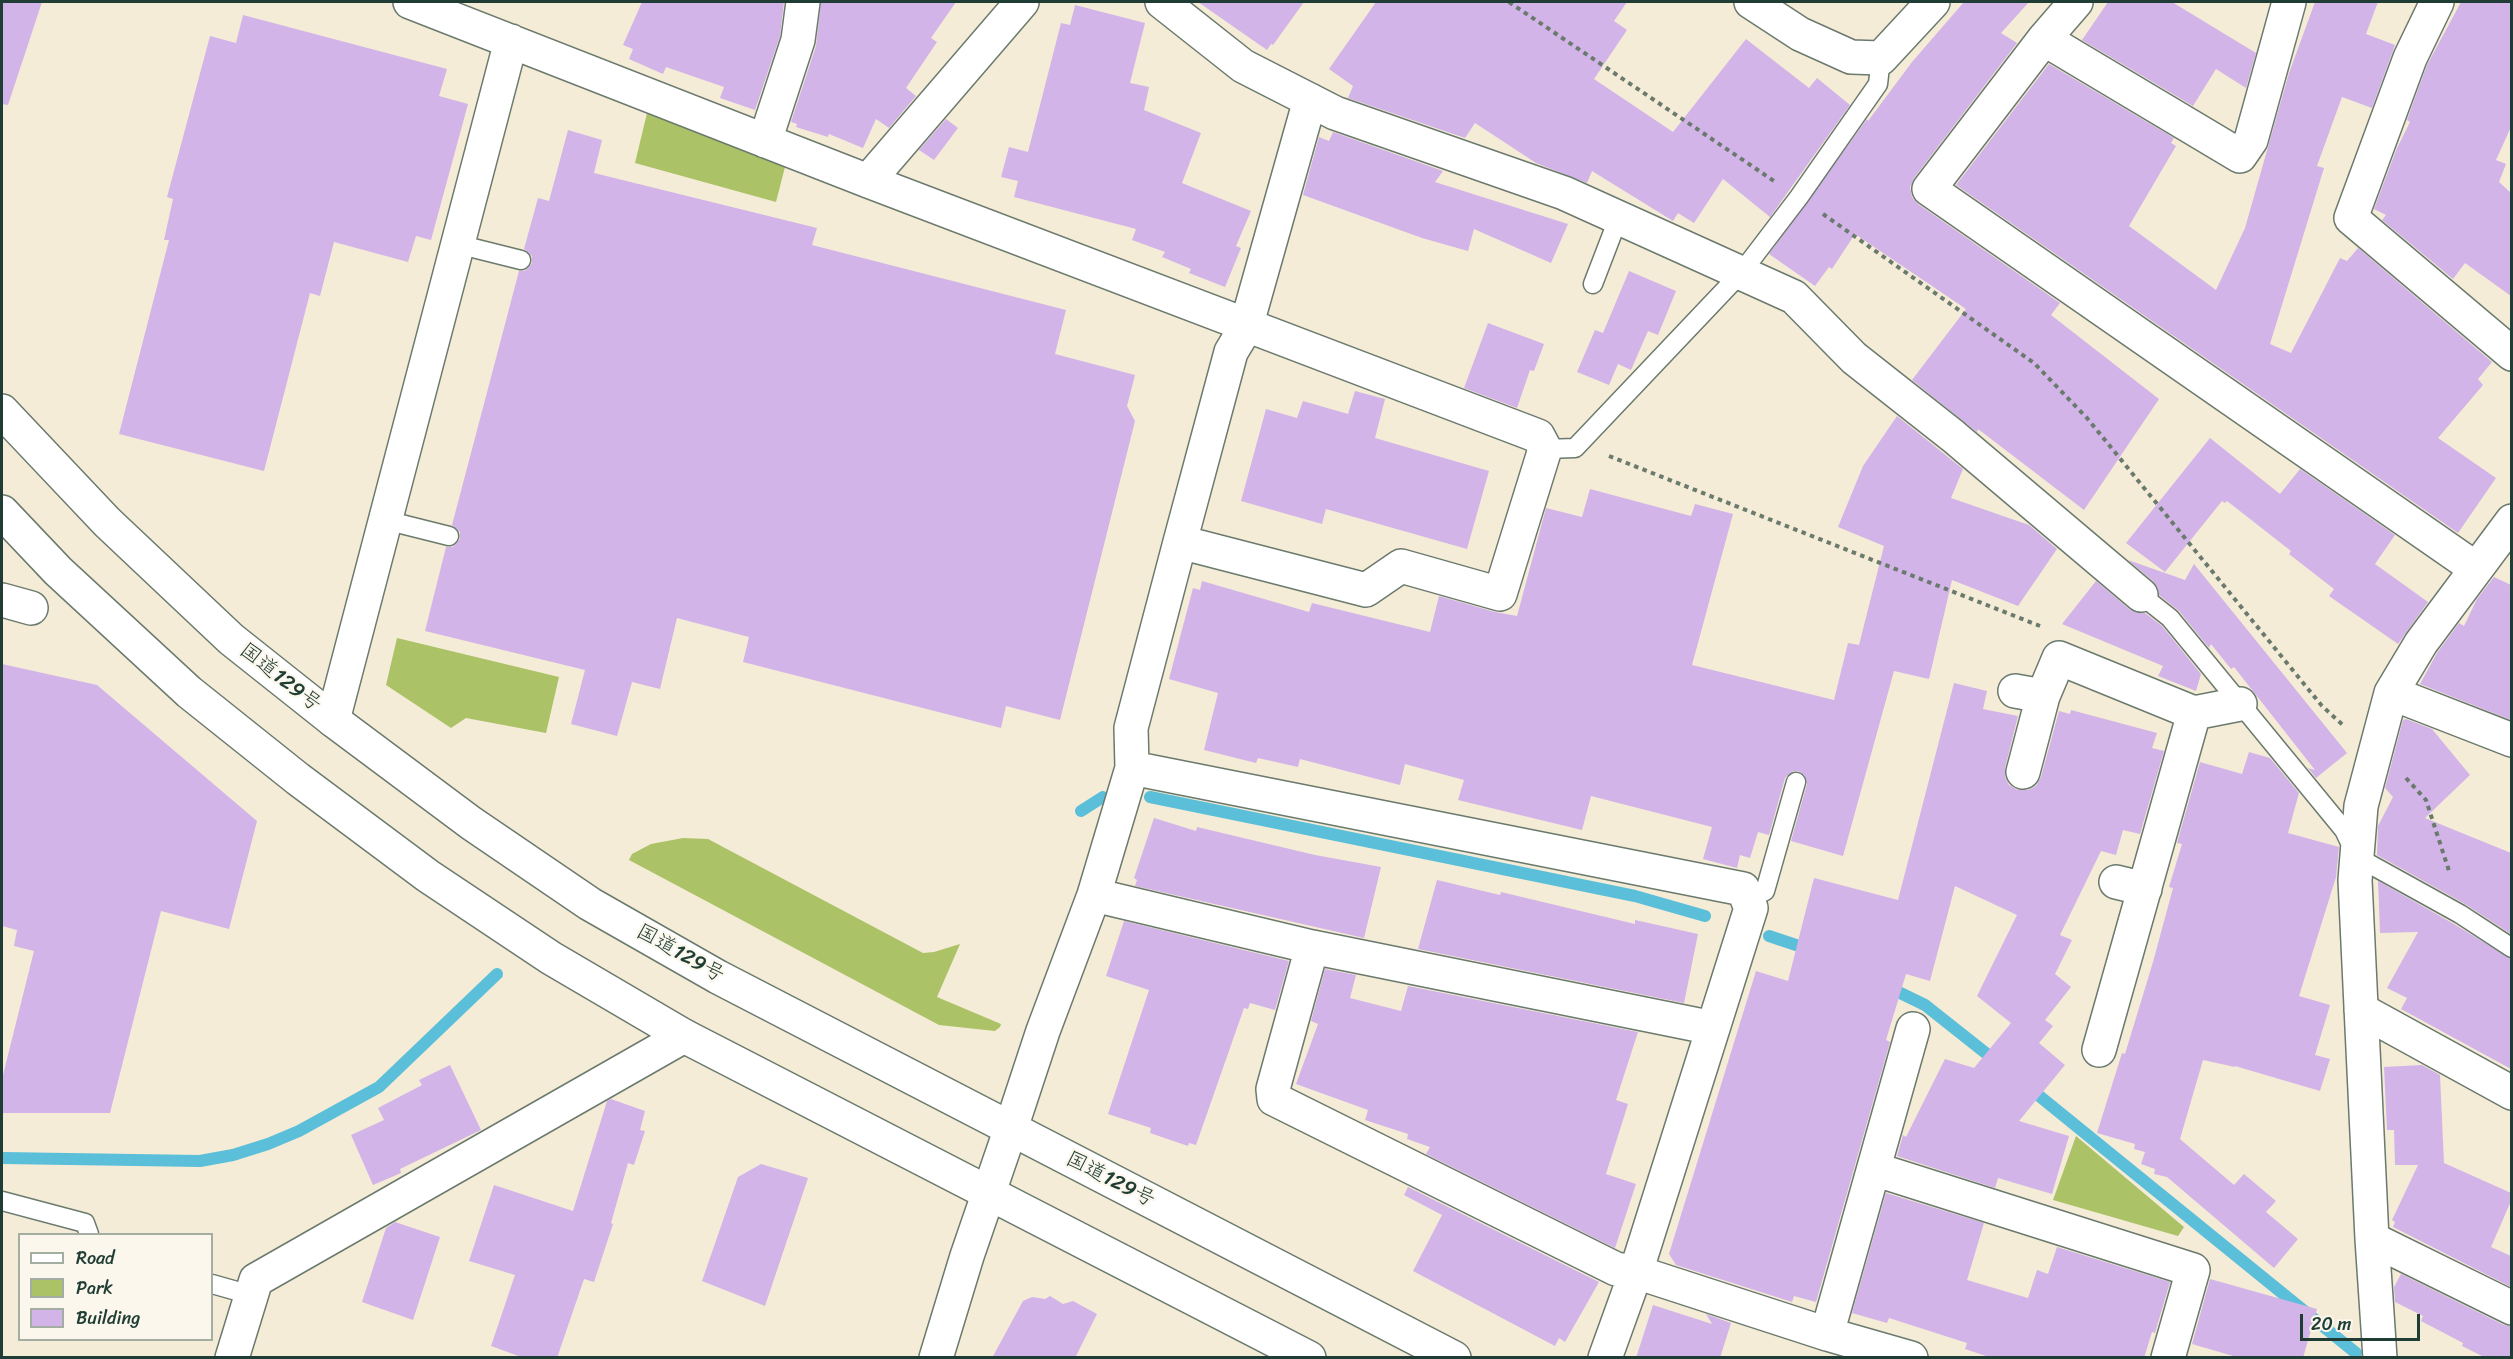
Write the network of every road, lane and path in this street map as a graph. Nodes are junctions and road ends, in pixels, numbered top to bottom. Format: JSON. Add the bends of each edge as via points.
{"nodes":[{"id":1,"x":410,"y":2,"type":"edge"},
{"id":2,"x":803,"y":2,"type":"edge"},
{"id":3,"x":1022,"y":2,"type":"edge"},
{"id":4,"x":1162,"y":2,"type":"edge"},
{"id":5,"x":1509,"y":2,"type":"edge"},
{"id":6,"x":1751,"y":2,"type":"edge"},
{"id":7,"x":1933,"y":2,"type":"edge"},
{"id":8,"x":2076,"y":2,"type":"edge"},
{"id":9,"x":2289,"y":2,"type":"edge"},
{"id":10,"x":2437,"y":2,"type":"edge"},
{"id":11,"x":2044,"y":39,"type":"junction"},
{"id":12,"x":511,"y":41,"type":"junction"},
{"id":13,"x":1881,"y":58,"type":"junction"},
{"id":14,"x":1310,"y":100,"type":"junction"},
{"id":15,"x":765,"y":141,"type":"junction"},
{"id":16,"x":868,"y":182,"type":"junction"},
{"id":17,"x":1798,"y":197,"type":"junction"},
{"id":18,"x":1618,"y":219,"type":"junction"},
{"id":19,"x":457,"y":244,"type":"junction"},
{"id":20,"x":521,"y":260,"type":"dead end"},
{"id":21,"x":1741,"y":273,"type":"junction"},
{"id":22,"x":1593,"y":284,"type":"dead end"},
{"id":23,"x":1246,"y":327,"type":"junction"},
{"id":24,"x":2511,"y":354,"type":"edge"},
{"id":25,"x":2,"y":411,"type":"edge"},
{"id":26,"x":1579,"y":444,"type":"junction"},
{"id":27,"x":1545,"y":449,"type":"junction"},
{"id":28,"x":2,"y":512,"type":"edge"},
{"id":29,"x":385,"y":519,"type":"junction"},
{"id":30,"x":2511,"y":521,"type":"edge"},
{"id":31,"x":449,"y":536,"type":"dead end"},
{"id":32,"x":1180,"y":542,"type":"junction"},
{"id":33,"x":2475,"y":568,"type":"junction"},
{"id":34,"x":2141,"y":595,"type":"joint"},
{"id":35,"x":2059,"y":658,"type":"junction"},
{"id":36,"x":2391,"y":693,"type":"junction"},
{"id":37,"x":2240,"y":704,"type":"junction"},
{"id":38,"x":2194,"y":713,"type":"junction"},
{"id":39,"x":333,"y":720,"type":"junction"},
{"id":40,"x":2511,"y":740,"type":"edge"},
{"id":41,"x":2374,"y":754,"type":"junction"},
{"id":42,"x":1132,"y":768,"type":"junction"},
{"id":43,"x":2023,"y":772,"type":"dead end"},
{"id":44,"x":1796,"y":782,"type":"dead end"},
{"id":45,"x":2357,"y":857,"type":"junction"},
{"id":46,"x":1094,"y":895,"type":"junction"},
{"id":47,"x":1748,"y":900,"type":"junction"},
{"id":48,"x":2460,"y":914,"type":"junction"},
{"id":49,"x":1312,"y":947,"type":"junction"},
{"id":50,"x":2511,"y":948,"type":"edge"},
{"id":51,"x":2361,"y":1010,"type":"junction"},
{"id":52,"x":1713,"y":1028,"type":"junction"},
{"id":53,"x":1914,"y":1029,"type":"dead end"},
{"id":54,"x":684,"y":1036,"type":"junction"},
{"id":55,"x":2099,"y":1050,"type":"dead end"},
{"id":56,"x":2511,"y":1092,"type":"edge"},
{"id":57,"x":1011,"y":1128,"type":"junction"},
{"id":58,"x":1874,"y":1169,"type":"junction"},
{"id":59,"x":988,"y":1193,"type":"junction"},
{"id":60,"x":2,"y":1201,"type":"edge"},
{"id":61,"x":89,"y":1233,"type":"edge"},
{"id":62,"x":2372,"y":1239,"type":"junction"},
{"id":63,"x":1636,"y":1272,"type":"junction"},
{"id":64,"x":213,"y":1284,"type":"edge"},
{"id":65,"x":251,"y":1295,"type":"junction"},
{"id":66,"x":2511,"y":1308,"type":"edge"},
{"id":67,"x":1827,"y":1334,"type":"junction"},
{"id":68,"x":937,"y":1357,"type":"edge"},
{"id":69,"x":232,"y":1358,"type":"edge"},
{"id":70,"x":1309,"y":1358,"type":"edge"},
{"id":71,"x":1454,"y":1358,"type":"edge"},
{"id":72,"x":1605,"y":1358,"type":"edge"},
{"id":73,"x":1911,"y":1358,"type":"edge"},
{"id":74,"x":2168,"y":1358,"type":"edge"},
{"id":75,"x":2380,"y":1358,"type":"edge"}],
"edges":[{"from":1,"to":12,"type":"main road"},
{"from":2,"to":15,"type":"main road","via":[[798,40]]},
{"from":3,"to":16,"type":"main road"},
{"from":4,"to":14,"type":"main road","via":[[1243,66]]},
{"from":5,"to":17,"type":"path"},
{"from":6,"to":13,"type":"main road","via":[[1800,34],[1851,57]]},
{"from":7,"to":13,"type":"main road"},
{"from":8,"to":11,"type":"main road"},
{"from":9,"to":11,"type":"main road","via":[[2251,140],[2240,156]]},
{"from":10,"to":24,"type":"main road","via":[[2410,58],[2351,218]]},
{"from":11,"to":33,"type":"main road","via":[[1929,189]]},
{"from":12,"to":15,"type":"main road"},
{"from":12,"to":19,"type":"main road"},
{"from":13,"to":17,"type":"lane","via":[[1878,84]]},
{"from":14,"to":18,"type":"main road","via":[[1335,113],[1564,193]]},
{"from":14,"to":23,"type":"main road"},
{"from":15,"to":16,"type":"main road"},
{"from":16,"to":23,"type":"main road"},
{"from":17,"to":21,"type":"lane"},
{"from":17,"to":41,"type":"path","via":[[2034,363],[2087,418],[2322,705]]},
{"from":18,"to":21,"type":"main road"},
{"from":18,"to":22,"type":"lane"},
{"from":19,"to":20,"type":"lane"},
{"from":19,"to":29,"type":"main road"},
{"from":21,"to":26,"type":"lane"},
{"from":21,"to":34,"type":"main road","via":[[1794,297],[1854,358],[1953,435]]},
{"from":23,"to":27,"type":"main road","via":[[1538,436]]},
{"from":23,"to":32,"type":"main road","via":[[1231,352]]},
{"from":25,"to":39,"type":"main road","name":"国道129号","via":[[107,522],[231,639]]},
{"from":26,"to":27,"type":"lane","via":[[1575,448]]},
{"from":26,"to":35,"type":"path","via":[[2050,630]]},
{"from":27,"to":32,"type":"main road","via":[[1500,594],[1401,566],[1366,590]]},
{"from":28,"to":54,"type":"main road","via":[[58,571],[189,692],[298,779],[428,876],[550,958]]},
{"from":29,"to":31,"type":"lane"},
{"from":29,"to":39,"type":"main road"},
{"from":30,"to":33,"type":"main road"},
{"from":32,"to":42,"type":"main road","via":[[1131,728]]},
{"from":33,"to":36,"type":"main road"},
{"from":34,"to":37,"type":"lane","via":[[2170,618]]},
{"from":35,"to":38,"type":"main road"},
{"from":35,"to":43,"type":"main road","via":[[2029,693]]},
{"from":36,"to":40,"type":"main road"},
{"from":36,"to":41,"type":"main road"},
{"from":37,"to":38,"type":"main road"},
{"from":37,"to":45,"type":"lane","via":[[2344,831]]},
{"from":38,"to":55,"type":"main road","via":[[2130,886]]},
{"from":39,"to":57,"type":"main road","name":"国道129号","via":[[471,824],[590,904],[729,982]]},
{"from":41,"to":45,"type":"main road","via":[[2361,806]]},
{"from":41,"to":48,"type":"path","via":[[2391,762],[2426,800]]},
{"from":42,"to":46,"type":"main road"},
{"from":42,"to":47,"type":"main road","via":[[1743,889]]},
{"from":44,"to":47,"type":"lane","via":[[1765,891]]},
{"from":45,"to":48,"type":"lane"},
{"from":45,"to":51,"type":"main road"},
{"from":46,"to":49,"type":"main road"},
{"from":46,"to":57,"type":"main road"},
{"from":47,"to":52,"type":"main road","via":[[1751,908]]},
{"from":48,"to":50,"type":"lane"},
{"from":49,"to":52,"type":"main road"},
{"from":49,"to":63,"type":"main road","via":[[1273,1089],[1274,1099],[1616,1269]]},
{"from":51,"to":56,"type":"main road"},
{"from":51,"to":62,"type":"main road"},
{"from":52,"to":63,"type":"main road"},
{"from":53,"to":58,"type":"main road"},
{"from":54,"to":59,"type":"main road"},
{"from":54,"to":65,"type":"main road","via":[[256,1280]]},
{"from":57,"to":59,"type":"main road"},
{"from":57,"to":71,"type":"main road","name":"国道129号"},
{"from":58,"to":67,"type":"main road"},
{"from":58,"to":74,"type":"main road","via":[[2193,1270]]},
{"from":59,"to":68,"type":"main road"},
{"from":59,"to":70,"type":"main road"},
{"from":60,"to":61,"type":"lane","via":[[85,1223]]},
{"from":62,"to":66,"type":"main road"},
{"from":62,"to":75,"type":"main road"},
{"from":63,"to":67,"type":"main road"},
{"from":63,"to":72,"type":"main road"},
{"from":64,"to":65,"type":"lane"},
{"from":65,"to":69,"type":"main road"},
{"from":67,"to":73,"type":"main road"}]}
